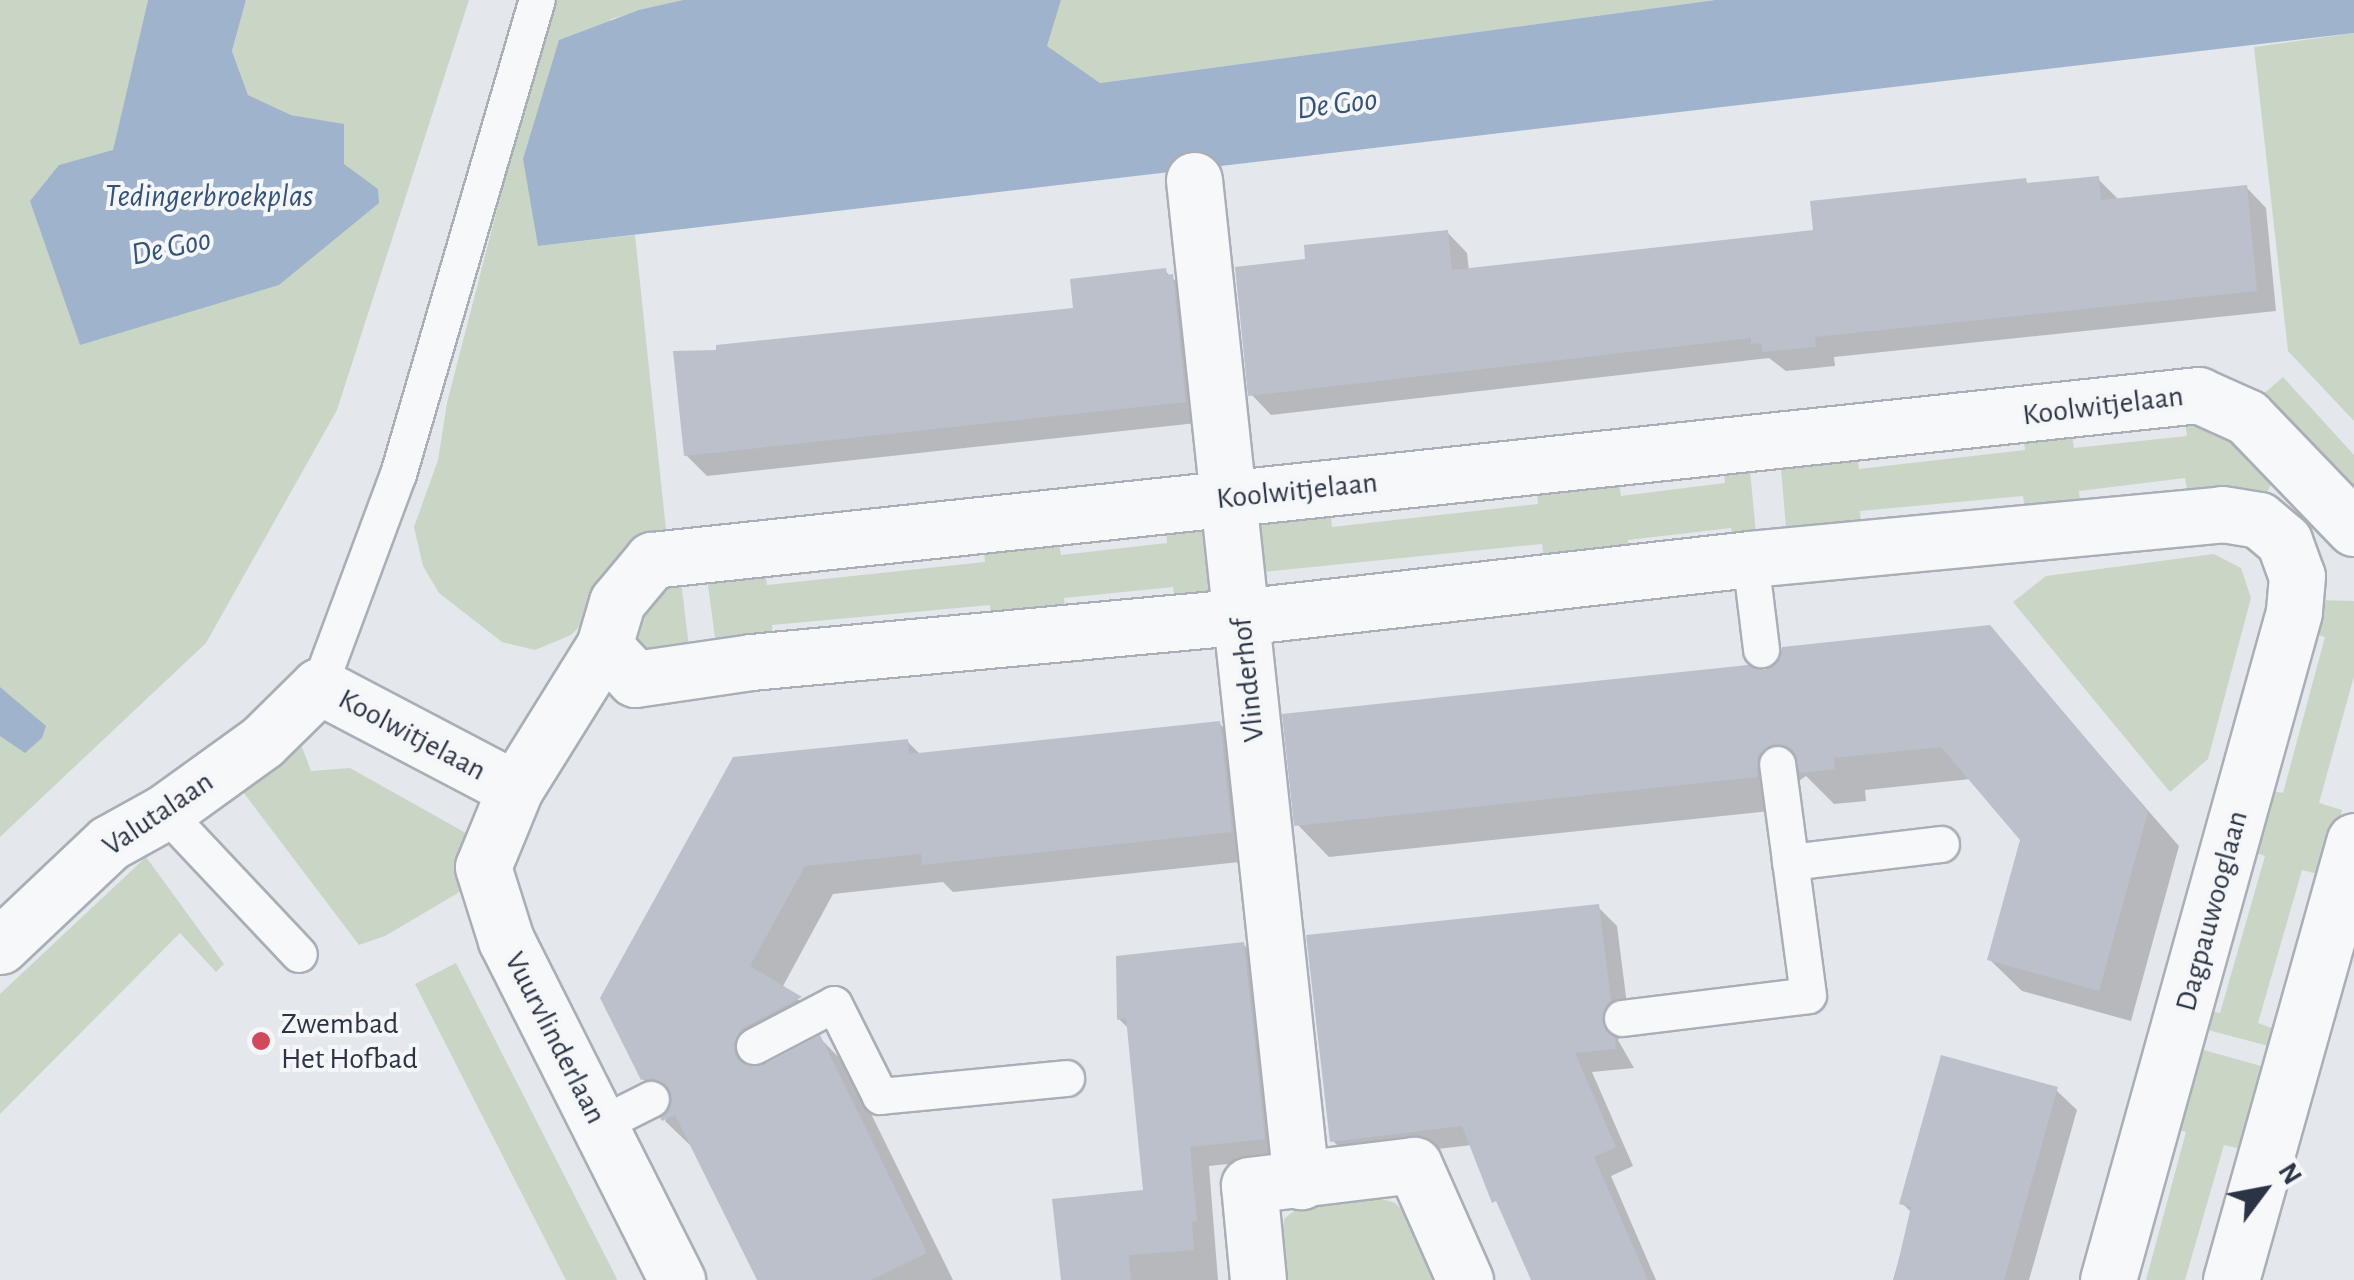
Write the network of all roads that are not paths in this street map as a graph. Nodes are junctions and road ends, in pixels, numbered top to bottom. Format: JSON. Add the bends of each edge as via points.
{"nodes":[{"id":1,"x":537,"y":0,"type":"edge"},
{"id":2,"x":1194,"y":180,"type":"dead end"},
{"id":3,"x":1230,"y":498,"type":"junction"},
{"id":4,"x":2342,"y":514,"type":"edge"},
{"id":5,"x":2284,"y":541,"type":"junction"},
{"id":6,"x":1750,"y":560,"type":"junction"},
{"id":7,"x":1240,"y":617,"type":"junction"},
{"id":8,"x":604,"y":646,"type":"junction"},
{"id":9,"x":1761,"y":649,"type":"dead end"},
{"id":10,"x":319,"y":686,"type":"junction"},
{"id":11,"x":1777,"y":764,"type":"dead end"},
{"id":12,"x":515,"y":789,"type":"junction"},
{"id":13,"x":166,"y":812,"type":"junction"},
{"id":14,"x":2354,"y":841,"type":"edge"},
{"id":15,"x":1941,"y":844,"type":"dead end"},
{"id":16,"x":1790,"y":862,"type":"junction"},
{"id":17,"x":0,"y":946,"type":"edge"},
{"id":18,"x":299,"y":954,"type":"dead end"},
{"id":19,"x":1622,"y":1018,"type":"dead end"},
{"id":20,"x":754,"y":1046,"type":"dead end"},
{"id":21,"x":1066,"y":1078,"type":"dead end"},
{"id":22,"x":651,"y":1100,"type":"dead end"},
{"id":23,"x":600,"y":1124,"type":"junction"},
{"id":24,"x":1301,"y":1181,"type":"junction"},
{"id":25,"x":678,"y":1280,"type":"edge"},
{"id":26,"x":1258,"y":1280,"type":"edge"},
{"id":27,"x":1464,"y":1280,"type":"edge"},
{"id":28,"x":2108,"y":1280,"type":"edge"},
{"id":29,"x":2232,"y":1280,"type":"edge"}],
"edges":[{"from":1,"to":10,"type":"lane","via":[[398,474]]},
{"from":2,"to":3,"type":"street","name":"Vlinderhof"},
{"from":3,"to":4,"type":"street","name":"Koolwitjelaan","via":[[2198,394],[2247,418]]},
{"from":3,"to":7,"type":"street","name":"Vlinderhof"},
{"from":3,"to":8,"type":"street","name":"Koolwitjelaan","via":[[652,560],[617,602]]},
{"from":4,"to":5,"type":"street","name":"Koolwitjelaan"},
{"from":5,"to":6,"type":"street","via":[[2259,520],[2222,514]]},
{"from":5,"to":28,"type":"street","name":"Dagpauwooglaan","via":[[2297,576],[2294,612]]},
{"from":6,"to":7,"type":"street"},
{"from":6,"to":9,"type":"lane"},
{"from":7,"to":8,"type":"street","via":[[751,662],[634,679]]},
{"from":7,"to":24,"type":"street","name":"Vlinderhof"},
{"from":8,"to":12,"type":"street","name":"Koolwitjelaan"},
{"from":10,"to":12,"type":"street","name":"Koolwitjelaan"},
{"from":10,"to":13,"type":"street","name":"Valutalaan","via":[[262,742]]},
{"from":11,"to":16,"type":"lane"},
{"from":12,"to":23,"type":"street","name":"Vuurvlinderlaan","via":[[482,866],[506,940]]},
{"from":13,"to":17,"type":"street","name":"Valutalaan","via":[[108,843]]},
{"from":13,"to":18,"type":"lane"},
{"from":14,"to":29,"type":"street"},
{"from":15,"to":16,"type":"lane"},
{"from":16,"to":19,"type":"lane","via":[[1808,995]]},
{"from":20,"to":21,"type":"lane","via":[[834,1004],[880,1096]]},
{"from":22,"to":23,"type":"lane"},
{"from":23,"to":25,"type":"street","name":"Vuurvlinderlaan"},
{"from":24,"to":26,"type":"street","via":[[1249,1185]]},
{"from":24,"to":27,"type":"street","via":[[1414,1165]]}]}
